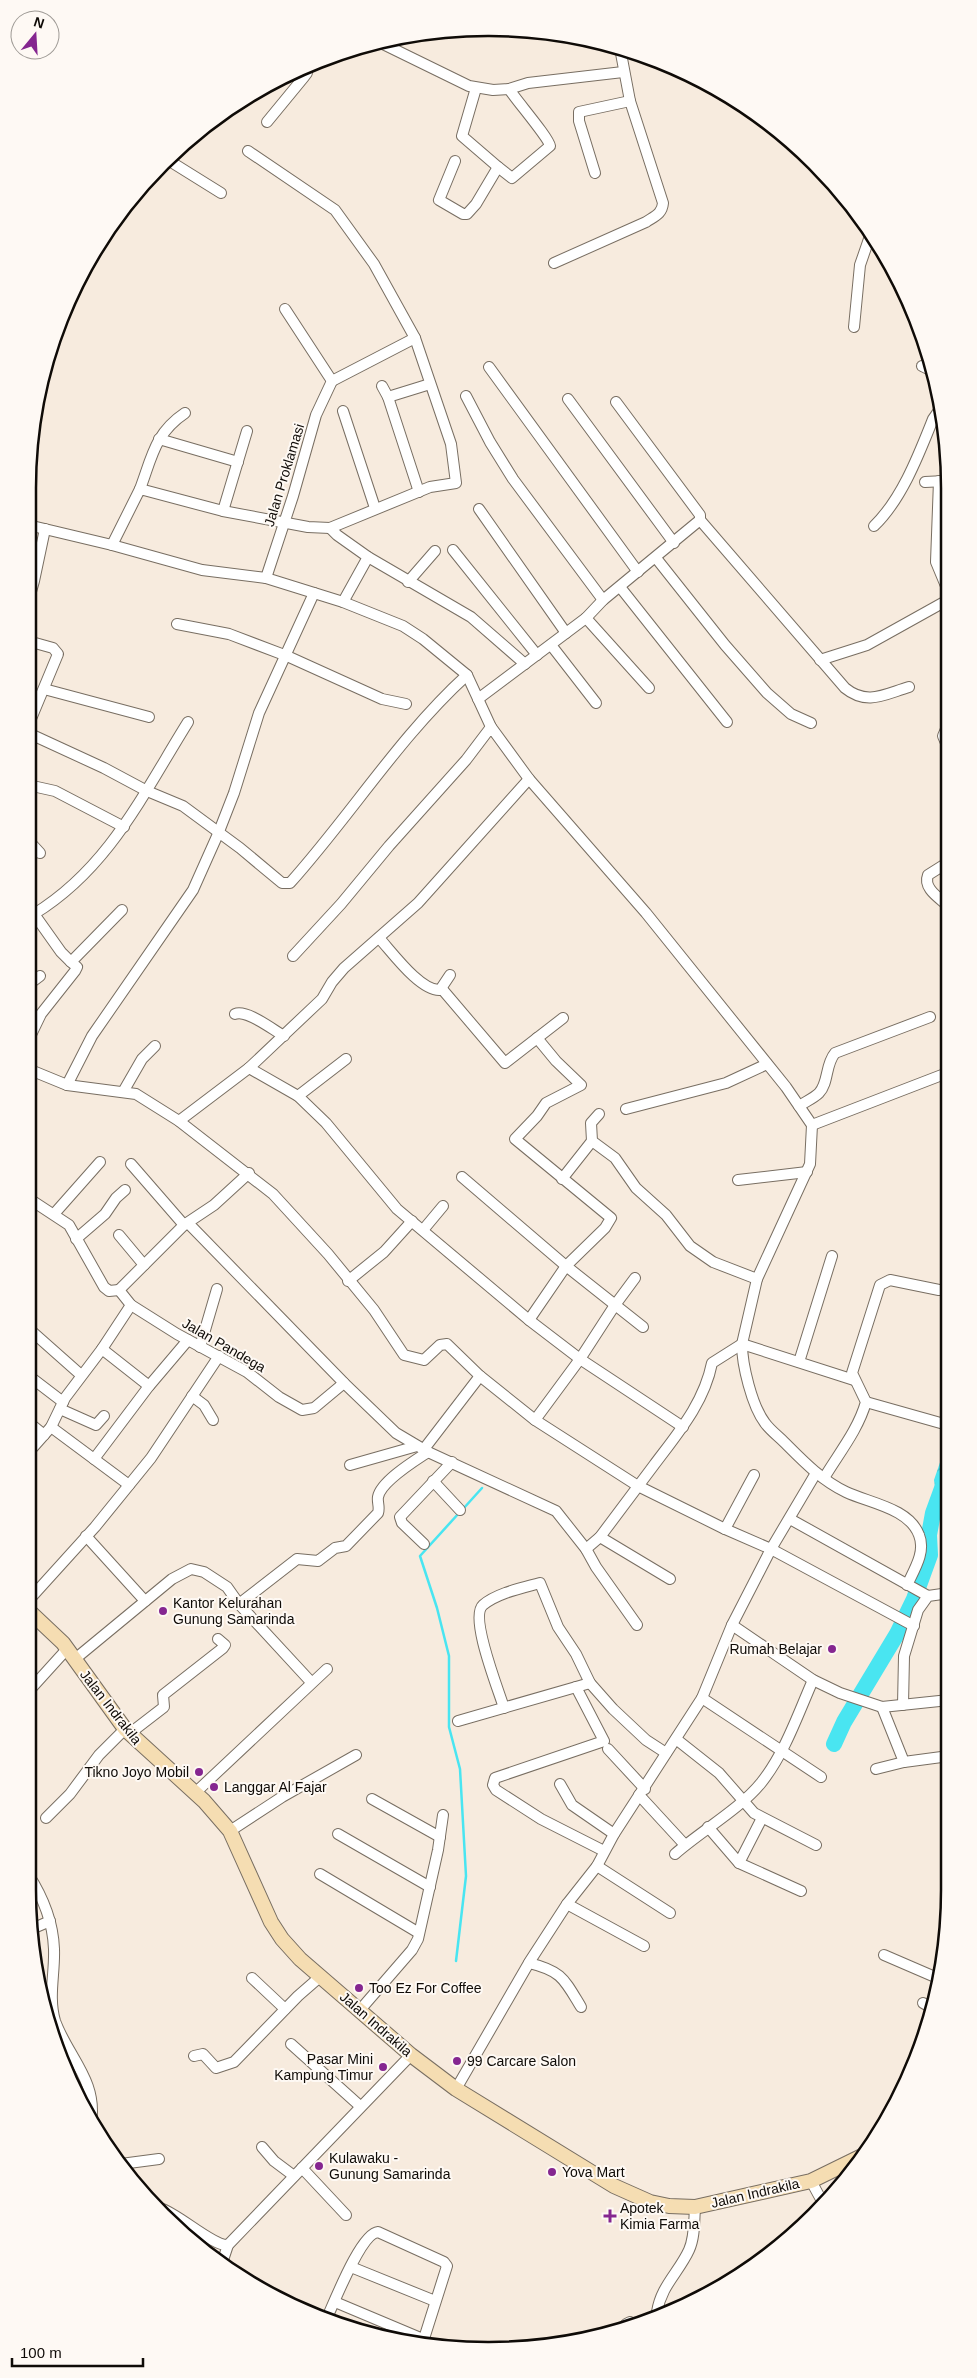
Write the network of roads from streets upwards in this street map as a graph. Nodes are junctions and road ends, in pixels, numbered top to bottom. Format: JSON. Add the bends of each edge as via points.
{"nodes":[{"id":1,"x":390,"y":47,"type":"edge"},
{"id":2,"x":621,"y":56,"type":"edge"},
{"id":3,"x":623,"y":72,"type":"junction"},
{"id":4,"x":305,"y":75,"type":"edge"},
{"id":5,"x":476,"y":88,"type":"junction"},
{"id":6,"x":509,"y":89,"type":"junction"},
{"id":7,"x":630,"y":101,"type":"junction"},
{"id":8,"x":267,"y":122,"type":"dead end"},
{"id":9,"x":248,"y":151,"type":"dead end"},
{"id":10,"x":456,"y":161,"type":"dead end"},
{"id":11,"x":174,"y":164,"type":"edge"},
{"id":12,"x":498,"y":167,"type":"junction"},
{"id":13,"x":595,"y":173,"type":"dead end"},
{"id":14,"x":221,"y":193,"type":"dead end"},
{"id":15,"x":868,"y":242,"type":"edge"},
{"id":16,"x":554,"y":263,"type":"dead end"},
{"id":17,"x":285,"y":309,"type":"dead end"},
{"id":18,"x":854,"y":327,"type":"dead end"},
{"id":19,"x":415,"y":338,"type":"junction"},
{"id":20,"x":489,"y":367,"type":"dead end"},
{"id":21,"x":332,"y":382,"type":"junction"},
{"id":22,"x":430,"y":384,"type":"junction"},
{"id":23,"x":382,"y":386,"type":"dead end"},
{"id":24,"x":466,"y":396,"type":"dead end"},
{"id":25,"x":388,"y":397,"type":"junction"},
{"id":26,"x":568,"y":399,"type":"dead end"},
{"id":27,"x":616,"y":402,"type":"dead end"},
{"id":28,"x":343,"y":410,"type":"dead end"},
{"id":29,"x":184,"y":413,"type":"dead end"},
{"id":30,"x":935,"y":416,"type":"edge"},
{"id":31,"x":933,"y":419,"type":"joint"},
{"id":32,"x":247,"y":431,"type":"dead end"},
{"id":33,"x":159,"y":439,"type":"junction"},
{"id":34,"x":238,"y":462,"type":"junction"},
{"id":35,"x":941,"y":481,"type":"edge"},
{"id":36,"x":925,"y":482,"type":"dead end"},
{"id":37,"x":140,"y":489,"type":"junction"},
{"id":38,"x":419,"y":492,"type":"junction"},
{"id":39,"x":941,"y":494,"type":"edge"},
{"id":40,"x":375,"y":508,"type":"junction"},
{"id":41,"x":479,"y":509,"type":"dead end"},
{"id":42,"x":223,"y":511,"type":"junction"},
{"id":43,"x":700,"y":520,"type":"junction"},
{"id":44,"x":284,"y":522,"type":"junction"},
{"id":45,"x":874,"y":526,"type":"dead end"},
{"id":46,"x":36,"y":527,"type":"edge"},
{"id":47,"x":330,"y":528,"type":"junction"},
{"id":48,"x":45,"y":529,"type":"junction"},
{"id":49,"x":674,"y":544,"type":"junction"},
{"id":50,"x":112,"y":545,"type":"junction"},
{"id":51,"x":453,"y":550,"type":"dead end"},
{"id":52,"x":435,"y":551,"type":"dead end"},
{"id":53,"x":368,"y":557,"type":"junction"},
{"id":54,"x":656,"y":558,"type":"junction"},
{"id":55,"x":36,"y":572,"type":"edge"},
{"id":56,"x":638,"y":572,"type":"junction"},
{"id":57,"x":941,"y":574,"type":"edge"},
{"id":58,"x":266,"y":578,"type":"junction"},
{"id":59,"x":408,"y":582,"type":"junction"},
{"id":60,"x":620,"y":587,"type":"junction"},
{"id":61,"x":314,"y":593,"type":"junction"},
{"id":62,"x":603,"y":600,"type":"junction"},
{"id":63,"x":343,"y":602,"type":"junction"},
{"id":64,"x":941,"y":604,"type":"edge"},
{"id":65,"x":586,"y":618,"type":"junction"},
{"id":66,"x":177,"y":624,"type":"dead end"},
{"id":67,"x":566,"y":633,"type":"junction"},
{"id":68,"x":36,"y":644,"type":"edge"},
{"id":69,"x":550,"y":645,"type":"junction"},
{"id":70,"x":537,"y":655,"type":"junction"},
{"id":71,"x":287,"y":656,"type":"junction"},
{"id":72,"x":820,"y":660,"type":"junction"},
{"id":73,"x":525,"y":664,"type":"junction"},
{"id":74,"x":467,"y":675,"type":"junction"},
{"id":75,"x":909,"y":687,"type":"dead end"},
{"id":76,"x":649,"y":688,"type":"dead end"},
{"id":77,"x":44,"y":689,"type":"junction"},
{"id":78,"x":478,"y":699,"type":"junction"},
{"id":79,"x":596,"y":703,"type":"dead end"},
{"id":80,"x":406,"y":704,"type":"dead end"},
{"id":81,"x":36,"y":708,"type":"edge"},
{"id":82,"x":149,"y":718,"type":"dead end"},
{"id":83,"x":188,"y":722,"type":"dead end"},
{"id":84,"x":727,"y":722,"type":"dead end"},
{"id":85,"x":811,"y":723,"type":"dead end"},
{"id":86,"x":491,"y":727,"type":"junction"},
{"id":87,"x":36,"y":737,"type":"edge"},
{"id":88,"x":529,"y":779,"type":"junction"},
{"id":89,"x":36,"y":786,"type":"edge"},
{"id":90,"x":147,"y":791,"type":"junction"},
{"id":91,"x":124,"y":827,"type":"junction"},
{"id":92,"x":218,"y":834,"type":"junction"},
{"id":93,"x":36,"y":849,"type":"edge"},
{"id":94,"x":40,"y":853,"type":"dead end"},
{"id":95,"x":941,"y":867,"type":"edge"},
{"id":96,"x":941,"y":899,"type":"edge"},
{"id":97,"x":36,"y":908,"type":"edge"},
{"id":98,"x":122,"y":910,"type":"dead end"},
{"id":99,"x":36,"y":919,"type":"edge"},
{"id":100,"x":379,"y":938,"type":"junction"},
{"id":101,"x":293,"y":956,"type":"dead end"},
{"id":102,"x":71,"y":962,"type":"junction"},
{"id":103,"x":450,"y":975,"type":"dead end"},
{"id":104,"x":40,"y":976,"type":"dead end"},
{"id":105,"x":36,"y":979,"type":"edge"},
{"id":106,"x":442,"y":989,"type":"junction"},
{"id":107,"x":235,"y":1014,"type":"dead end"},
{"id":108,"x":930,"y":1017,"type":"dead end"},
{"id":109,"x":563,"y":1018,"type":"dead end"},
{"id":110,"x":36,"y":1024,"type":"edge"},
{"id":111,"x":284,"y":1036,"type":"junction"},
{"id":112,"x":537,"y":1038,"type":"junction"},
{"id":113,"x":155,"y":1046,"type":"dead end"},
{"id":114,"x":346,"y":1059,"type":"dead end"},
{"id":115,"x":767,"y":1064,"type":"junction"},
{"id":116,"x":249,"y":1068,"type":"junction"},
{"id":117,"x":36,"y":1072,"type":"edge"},
{"id":118,"x":941,"y":1076,"type":"edge"},
{"id":119,"x":67,"y":1085,"type":"junction"},
{"id":120,"x":123,"y":1092,"type":"junction"},
{"id":121,"x":298,"y":1096,"type":"junction"},
{"id":122,"x":799,"y":1106,"type":"junction"},
{"id":123,"x":626,"y":1109,"type":"dead end"},
{"id":124,"x":599,"y":1114,"type":"dead end"},
{"id":125,"x":179,"y":1121,"type":"junction"},
{"id":126,"x":812,"y":1125,"type":"junction"},
{"id":127,"x":592,"y":1141,"type":"junction"},
{"id":128,"x":100,"y":1162,"type":"dead end"},
{"id":129,"x":131,"y":1164,"type":"dead end"},
{"id":130,"x":807,"y":1172,"type":"junction"},
{"id":131,"x":249,"y":1173,"type":"junction"},
{"id":132,"x":462,"y":1177,"type":"dead end"},
{"id":133,"x":562,"y":1179,"type":"junction"},
{"id":134,"x":738,"y":1180,"type":"dead end"},
{"id":135,"x":125,"y":1190,"type":"dead end"},
{"id":136,"x":36,"y":1205,"type":"edge"},
{"id":137,"x":443,"y":1206,"type":"dead end"},
{"id":138,"x":54,"y":1214,"type":"junction"},
{"id":139,"x":412,"y":1221,"type":"junction"},
{"id":140,"x":186,"y":1224,"type":"junction"},
{"id":141,"x":422,"y":1230,"type":"junction"},
{"id":142,"x":119,"y":1236,"type":"dead end"},
{"id":143,"x":76,"y":1239,"type":"junction"},
{"id":144,"x":832,"y":1256,"type":"dead end"},
{"id":145,"x":144,"y":1265,"type":"junction"},
{"id":146,"x":566,"y":1266,"type":"junction"},
{"id":147,"x":635,"y":1278,"type":"dead end"},
{"id":148,"x":757,"y":1279,"type":"junction"},
{"id":149,"x":348,"y":1281,"type":"junction"},
{"id":150,"x":217,"y":1289,"type":"dead end"},
{"id":151,"x":118,"y":1290,"type":"junction"},
{"id":152,"x":940,"y":1290,"type":"dead end"},
{"id":153,"x":131,"y":1305,"type":"junction"},
{"id":154,"x":614,"y":1305,"type":"junction"},
{"id":155,"x":529,"y":1320,"type":"junction"},
{"id":156,"x":643,"y":1327,"type":"dead end"},
{"id":157,"x":36,"y":1335,"type":"edge"},
{"id":158,"x":188,"y":1340,"type":"junction"},
{"id":159,"x":742,"y":1344,"type":"junction"},
{"id":160,"x":200,"y":1347,"type":"junction"},
{"id":161,"x":102,"y":1349,"type":"junction"},
{"id":162,"x":218,"y":1356,"type":"junction"},
{"id":163,"x":580,"y":1359,"type":"junction"},
{"id":164,"x":800,"y":1362,"type":"junction"},
{"id":165,"x":81,"y":1375,"type":"junction"},
{"id":166,"x":480,"y":1376,"type":"junction"},
{"id":167,"x":854,"y":1380,"type":"junction"},
{"id":168,"x":36,"y":1381,"type":"edge"},
{"id":169,"x":344,"y":1383,"type":"junction"},
{"id":170,"x":149,"y":1386,"type":"junction"},
{"id":171,"x":192,"y":1396,"type":"junction"},
{"id":172,"x":866,"y":1402,"type":"junction"},
{"id":173,"x":62,"y":1405,"type":"junction"},
{"id":174,"x":104,"y":1416,"type":"dead end"},
{"id":175,"x":213,"y":1420,"type":"dead end"},
{"id":176,"x":535,"y":1420,"type":"junction"},
{"id":177,"x":941,"y":1423,"type":"edge"},
{"id":178,"x":683,"y":1426,"type":"junction"},
{"id":179,"x":51,"y":1427,"type":"junction"},
{"id":180,"x":36,"y":1428,"type":"edge"},
{"id":181,"x":44,"y":1435,"type":"junction"},
{"id":182,"x":36,"y":1444,"type":"edge"},
{"id":183,"x":423,"y":1449,"type":"junction"},
{"id":184,"x":94,"y":1459,"type":"junction"},
{"id":185,"x":452,"y":1462,"type":"junction"},
{"id":186,"x":350,"y":1465,"type":"dead end"},
{"id":187,"x":754,"y":1475,"type":"dead end"},
{"id":188,"x":820,"y":1476,"type":"junction"},
{"id":189,"x":433,"y":1481,"type":"junction"},
{"id":190,"x":129,"y":1485,"type":"junction"},
{"id":191,"x":638,"y":1486,"type":"junction"},
{"id":192,"x":460,"y":1510,"type":"dead end"},
{"id":193,"x":790,"y":1519,"type":"junction"},
{"id":194,"x":725,"y":1529,"type":"junction"},
{"id":195,"x":86,"y":1536,"type":"junction"},
{"id":196,"x":600,"y":1537,"type":"junction"},
{"id":197,"x":424,"y":1544,"type":"dead end"},
{"id":198,"x":586,"y":1549,"type":"junction"},
{"id":199,"x":771,"y":1549,"type":"junction"},
{"id":200,"x":670,"y":1579,"type":"dead end"},
{"id":201,"x":908,"y":1586,"type":"junction"},
{"id":202,"x":36,"y":1592,"type":"edge"},
{"id":203,"x":941,"y":1594,"type":"edge"},
{"id":204,"x":926,"y":1595,"type":"junction"},
{"id":205,"x":145,"y":1601,"type":"junction"},
{"id":206,"x":239,"y":1604,"type":"junction"},
{"id":207,"x":36,"y":1617,"type":"edge"},
{"id":208,"x":637,"y":1625,"type":"dead end"},
{"id":209,"x":913,"y":1625,"type":"junction"},
{"id":210,"x":732,"y":1626,"type":"junction"},
{"id":211,"x":218,"y":1638,"type":"dead end"},
{"id":212,"x":71,"y":1654,"type":"junction"},
{"id":213,"x":327,"y":1668,"type":"dead end"},
{"id":214,"x":813,"y":1680,"type":"junction"},
{"id":215,"x":311,"y":1682,"type":"junction"},
{"id":216,"x":590,"y":1683,"type":"junction"},
{"id":217,"x":36,"y":1685,"type":"edge"},
{"id":218,"x":576,"y":1687,"type":"junction"},
{"id":219,"x":702,"y":1698,"type":"junction"},
{"id":220,"x":941,"y":1701,"type":"edge"},
{"id":221,"x":903,"y":1705,"type":"junction"},
{"id":222,"x":882,"y":1707,"type":"junction"},
{"id":223,"x":504,"y":1708,"type":"junction"},
{"id":224,"x":458,"y":1721,"type":"dead end"},
{"id":225,"x":127,"y":1732,"type":"junction"},
{"id":226,"x":676,"y":1739,"type":"junction"},
{"id":227,"x":608,"y":1749,"type":"dead end"},
{"id":228,"x":782,"y":1750,"type":"junction"},
{"id":229,"x":666,"y":1753,"type":"junction"},
{"id":230,"x":356,"y":1755,"type":"dead end"},
{"id":231,"x":941,"y":1757,"type":"edge"},
{"id":232,"x":904,"y":1762,"type":"junction"},
{"id":233,"x":876,"y":1769,"type":"dead end"},
{"id":234,"x":821,"y":1777,"type":"dead end"},
{"id":235,"x":560,"y":1784,"type":"dead end"},
{"id":236,"x":642,"y":1792,"type":"junction"},
{"id":237,"x":195,"y":1793,"type":"junction"},
{"id":238,"x":372,"y":1798,"type":"dead end"},
{"id":239,"x":743,"y":1800,"type":"junction"},
{"id":240,"x":443,"y":1816,"type":"dead end"},
{"id":241,"x":46,"y":1818,"type":"dead end"},
{"id":242,"x":762,"y":1818,"type":"junction"},
{"id":243,"x":708,"y":1827,"type":"junction"},
{"id":244,"x":230,"y":1831,"type":"junction"},
{"id":245,"x":338,"y":1834,"type":"dead end"},
{"id":246,"x":614,"y":1834,"type":"junction"},
{"id":247,"x":440,"y":1837,"type":"junction"},
{"id":248,"x":685,"y":1845,"type":"junction"},
{"id":249,"x":816,"y":1845,"type":"dead end"},
{"id":250,"x":604,"y":1851,"type":"junction"},
{"id":251,"x":675,"y":1854,"type":"dead end"},
{"id":252,"x":739,"y":1863,"type":"junction"},
{"id":253,"x":597,"y":1866,"type":"junction"},
{"id":254,"x":320,"y":1874,"type":"dead end"},
{"id":255,"x":430,"y":1887,"type":"junction"},
{"id":256,"x":36,"y":1888,"type":"edge"},
{"id":257,"x":801,"y":1891,"type":"dead end"},
{"id":258,"x":567,"y":1904,"type":"junction"},
{"id":259,"x":670,"y":1913,"type":"dead end"},
{"id":260,"x":50,"y":1921,"type":"junction"},
{"id":261,"x":38,"y":1926,"type":"edge"},
{"id":262,"x":419,"y":1933,"type":"junction"},
{"id":263,"x":644,"y":1946,"type":"dead end"},
{"id":264,"x":884,"y":1955,"type":"dead end"},
{"id":265,"x":529,"y":1963,"type":"junction"},
{"id":266,"x":320,"y":1976,"type":"junction"},
{"id":267,"x":932,"y":1976,"type":"edge"},
{"id":268,"x":252,"y":1978,"type":"dead end"},
{"id":269,"x":51,"y":2001,"type":"edge"},
{"id":270,"x":582,"y":2007,"type":"dead end"},
{"id":271,"x":285,"y":2009,"type":"junction"},
{"id":272,"x":360,"y":2010,"type":"junction"},
{"id":273,"x":59,"y":2030,"type":"edge"},
{"id":274,"x":291,"y":2044,"type":"dead end"},
{"id":275,"x":411,"y":2055,"type":"junction"},
{"id":276,"x":194,"y":2056,"type":"dead end"},
{"id":277,"x":456,"y":2089,"type":"junction"},
{"id":278,"x":360,"y":2106,"type":"junction"},
{"id":279,"x":93,"y":2108,"type":"edge"},
{"id":280,"x":262,"y":2147,"type":"dead end"},
{"id":281,"x":159,"y":2159,"type":"dead end"},
{"id":282,"x":849,"y":2162,"type":"edge"},
{"id":283,"x":128,"y":2163,"type":"edge"},
{"id":284,"x":302,"y":2168,"type":"junction"},
{"id":285,"x":294,"y":2176,"type":"junction"},
{"id":286,"x":811,"y":2181,"type":"junction"},
{"id":287,"x":820,"y":2197,"type":"edge"},
{"id":288,"x":695,"y":2207,"type":"junction"},
{"id":289,"x":176,"y":2216,"type":"edge"},
{"id":290,"x":346,"y":2216,"type":"dead end"},
{"id":291,"x":228,"y":2245,"type":"junction"},
{"id":292,"x":224,"y":2256,"type":"edge"},
{"id":293,"x":351,"y":2267,"type":"junction"},
{"id":294,"x":435,"y":2301,"type":"junction"},
{"id":295,"x":335,"y":2302,"type":"junction"},
{"id":296,"x":658,"y":2309,"type":"edge"},
{"id":297,"x":330,"y":2313,"type":"edge"},
{"id":298,"x":405,"y":2334,"type":"edge"},
{"id":299,"x":424,"y":2337,"type":"edge"}],
"edges":[{"from":1,"to":5,"type":"street"},
{"from":2,"to":3,"type":"street"},
{"from":3,"to":6,"type":"street","via":[[528,83]]},
{"from":3,"to":7,"type":"street"},
{"from":4,"to":8,"type":"street"},
{"from":5,"to":6,"type":"street"},
{"from":5,"to":12,"type":"street","via":[[462,136]]},
{"from":6,"to":12,"type":"street","via":[[550,144],[513,177]]},
{"from":7,"to":13,"type":"street","via":[[579,112],[578,122]]},
{"from":7,"to":16,"type":"street","via":[[664,203],[663,209],[646,222]]},
{"from":9,"to":19,"type":"street","via":[[335,210],[374,264]]},
{"from":10,"to":12,"type":"street","via":[[439,200],[463,214],[470,213]]},
{"from":11,"to":14,"type":"street"},
{"from":15,"to":18,"type":"street","via":[[860,266]]},
{"from":17,"to":21,"type":"street"},
{"from":19,"to":21,"type":"street"},
{"from":19,"to":22,"type":"street"},
{"from":20,"to":56,"type":"street"},
{"from":21,"to":44,"type":"street","name":"Jalan Proklamasi","via":[[316,415]]},
{"from":22,"to":25,"type":"street"},
{"from":22,"to":38,"type":"street","via":[[451,444],[456,483]]},
{"from":23,"to":25,"type":"street"},
{"from":24,"to":62,"type":"street","via":[[513,479]]},
{"from":25,"to":38,"type":"street"},
{"from":26,"to":49,"type":"street"},
{"from":27,"to":43,"type":"street","via":[[700,514]]},
{"from":28,"to":40,"type":"street"},
{"from":29,"to":33,"type":"street","via":[[164,430]]},
{"from":30,"to":31,"type":"street"},
{"from":31,"to":45,"type":"street","via":[[902,488]]},
{"from":32,"to":34,"type":"street"},
{"from":33,"to":34,"type":"street"},
{"from":33,"to":37,"type":"street"},
{"from":34,"to":42,"type":"street"},
{"from":35,"to":36,"type":"street"},
{"from":37,"to":42,"type":"street"},
{"from":37,"to":50,"type":"street"},
{"from":38,"to":40,"type":"street"},
{"from":39,"to":57,"type":"street","via":[[936,562]]},
{"from":40,"to":47,"type":"street"},
{"from":41,"to":67,"type":"street"},
{"from":42,"to":44,"type":"street"},
{"from":43,"to":49,"type":"street"},
{"from":43,"to":72,"type":"street"},
{"from":44,"to":47,"type":"street"},
{"from":44,"to":58,"type":"street","name":"Jalan Proklamasi"},
{"from":46,"to":48,"type":"street"},
{"from":47,"to":53,"type":"street"},
{"from":48,"to":50,"type":"street"},
{"from":48,"to":55,"type":"street"},
{"from":49,"to":54,"type":"street"},
{"from":50,"to":58,"type":"street","via":[[202,570]]},
{"from":51,"to":70,"type":"street"},
{"from":52,"to":59,"type":"street"},
{"from":53,"to":59,"type":"street"},
{"from":53,"to":63,"type":"street"},
{"from":54,"to":56,"type":"street"},
{"from":54,"to":85,"type":"street","via":[[773,699],[790,714]]},
{"from":56,"to":60,"type":"street"},
{"from":58,"to":61,"type":"street"},
{"from":59,"to":73,"type":"street","via":[[471,617]]},
{"from":60,"to":62,"type":"street"},
{"from":60,"to":84,"type":"street"},
{"from":61,"to":63,"type":"street"},
{"from":61,"to":71,"type":"street"},
{"from":62,"to":65,"type":"street"},
{"from":63,"to":74,"type":"street","via":[[403,626]]},
{"from":64,"to":72,"type":"street","via":[[867,645]]},
{"from":65,"to":67,"type":"street"},
{"from":65,"to":76,"type":"street"},
{"from":66,"to":71,"type":"street","via":[[229,634]]},
{"from":67,"to":69,"type":"street"},
{"from":68,"to":77,"type":"street","via":[[57,651],[57,660]]},
{"from":69,"to":70,"type":"street"},
{"from":69,"to":79,"type":"street"},
{"from":70,"to":73,"type":"street"},
{"from":71,"to":80,"type":"street","via":[[382,699]]},
{"from":71,"to":92,"type":"street","via":[[259,713]]},
{"from":72,"to":75,"type":"street","via":[[845,688],[866,699]]},
{"from":73,"to":78,"type":"street"},
{"from":74,"to":78,"type":"street"},
{"from":74,"to":92,"type":"street","via":[[446,694],[392,756],[290,883],[282,883]]},
{"from":77,"to":81,"type":"street"},
{"from":77,"to":82,"type":"street"},
{"from":78,"to":86,"type":"street"},
{"from":83,"to":90,"type":"street"},
{"from":86,"to":88,"type":"street"},
{"from":86,"to":101,"type":"street","via":[[466,760]]},
{"from":87,"to":90,"type":"street"},
{"from":88,"to":100,"type":"street","via":[[418,903]]},
{"from":88,"to":115,"type":"street","via":[[646,913]]},
{"from":89,"to":91,"type":"street","via":[[55,792]]},
{"from":90,"to":91,"type":"street"},
{"from":90,"to":92,"type":"street","via":[[182,806]]},
{"from":91,"to":97,"type":"street","via":[[80,880],[55,901]]},
{"from":92,"to":119,"type":"street","via":[[193,890],[92,1036]]},
{"from":93,"to":94,"type":"street"},
{"from":95,"to":96,"type":"street","via":[[928,875],[926,882]]},
{"from":98,"to":102,"type":"street"},
{"from":99,"to":102,"type":"street"},
{"from":100,"to":106,"type":"street","via":[[411,974],[433,990]]},
{"from":100,"to":111,"type":"street","via":[[344,968],[322,999]]},
{"from":102,"to":110,"type":"street","via":[[77,967]]},
{"from":103,"to":106,"type":"street"},
{"from":104,"to":105,"type":"street"},
{"from":106,"to":112,"type":"street","via":[[505,1063]]},
{"from":107,"to":111,"type":"street","via":[[247,1014]]},
{"from":108,"to":122,"type":"street","via":[[835,1053],[829,1060],[819,1093]]},
{"from":109,"to":112,"type":"street"},
{"from":111,"to":116,"type":"street"},
{"from":112,"to":133,"type":"street","via":[[581,1085],[546,1103],[515,1139]]},
{"from":113,"to":120,"type":"street","via":[[142,1060]]},
{"from":114,"to":121,"type":"street"},
{"from":115,"to":122,"type":"street"},
{"from":115,"to":123,"type":"street","via":[[726,1083]]},
{"from":116,"to":121,"type":"street"},
{"from":116,"to":125,"type":"street"},
{"from":117,"to":119,"type":"street"},
{"from":118,"to":126,"type":"street"},
{"from":119,"to":120,"type":"street"},
{"from":120,"to":125,"type":"street","via":[[136,1094]]},
{"from":121,"to":139,"type":"street","via":[[326,1123],[397,1210]]},
{"from":122,"to":126,"type":"street"},
{"from":124,"to":127,"type":"street","via":[[591,1123]]},
{"from":125,"to":131,"type":"street"},
{"from":126,"to":130,"type":"street","via":[[813,1142]]},
{"from":127,"to":133,"type":"street"},
{"from":127,"to":148,"type":"street","via":[[615,1158],[636,1188],[666,1215],[690,1246],[713,1262]]},
{"from":128,"to":138,"type":"street"},
{"from":129,"to":140,"type":"street"},
{"from":130,"to":134,"type":"street"},
{"from":130,"to":148,"type":"street"},
{"from":131,"to":140,"type":"street","via":[[214,1205]]},
{"from":131,"to":149,"type":"street","via":[[273,1194]]},
{"from":132,"to":146,"type":"street"},
{"from":133,"to":146,"type":"street","via":[[611,1218]]},
{"from":135,"to":143,"type":"street","via":[[105,1214]]},
{"from":136,"to":138,"type":"street","name":"Jalan Pandega"},
{"from":137,"to":141,"type":"street"},
{"from":138,"to":143,"type":"street","name":"Jalan Pandega","via":[[69,1225]]},
{"from":139,"to":141,"type":"street"},
{"from":139,"to":149,"type":"street","via":[[384,1252]]},
{"from":140,"to":145,"type":"street"},
{"from":140,"to":169,"type":"street"},
{"from":141,"to":155,"type":"street"},
{"from":142,"to":145,"type":"street"},
{"from":143,"to":151,"type":"street","name":"Jalan Pandega","via":[[104,1287],[109,1291]]},
{"from":144,"to":164,"type":"street"},
{"from":145,"to":151,"type":"street"},
{"from":146,"to":154,"type":"street"},
{"from":146,"to":155,"type":"street"},
{"from":147,"to":154,"type":"street"},
{"from":148,"to":159,"type":"street"},
{"from":149,"to":166,"type":"street","via":[[374,1310],[393,1342],[406,1356],[424,1360],[440,1345],[447,1344]]},
{"from":150,"to":160,"type":"street"},
{"from":151,"to":153,"type":"street","name":"Jalan Pandega"},
{"from":152,"to":167,"type":"street","via":[[890,1280],[880,1285],[852,1371]]},
{"from":153,"to":158,"type":"street","name":"Jalan Pandega"},
{"from":153,"to":161,"type":"street"},
{"from":154,"to":156,"type":"street"},
{"from":154,"to":163,"type":"street"},
{"from":155,"to":163,"type":"street"},
{"from":157,"to":165,"type":"street"},
{"from":158,"to":160,"type":"street","name":"Jalan Pandega"},
{"from":158,"to":170,"type":"street"},
{"from":159,"to":164,"type":"street"},
{"from":159,"to":178,"type":"street","via":[[712,1363],[700,1401]]},
{"from":159,"to":188,"type":"street","via":[[752,1396],[765,1423]]},
{"from":160,"to":162,"type":"street","name":"Jalan Pandega"},
{"from":161,"to":165,"type":"street"},
{"from":161,"to":170,"type":"street"},
{"from":162,"to":169,"type":"street","name":"Jalan Pandega","via":[[302,1410],[314,1408]]},
{"from":162,"to":171,"type":"street"},
{"from":163,"to":176,"type":"street"},
{"from":163,"to":178,"type":"street"},
{"from":164,"to":167,"type":"street"},
{"from":165,"to":173,"type":"street"},
{"from":166,"to":176,"type":"street"},
{"from":166,"to":183,"type":"street"},
{"from":167,"to":172,"type":"street"},
{"from":168,"to":173,"type":"street"},
{"from":169,"to":183,"type":"street","via":[[396,1432]]},
{"from":170,"to":184,"type":"street"},
{"from":171,"to":175,"type":"street","via":[[204,1405]]},
{"from":171,"to":190,"type":"street"},
{"from":172,"to":177,"type":"street"},
{"from":172,"to":188,"type":"street","via":[[857,1429]]},
{"from":173,"to":174,"type":"street","via":[[96,1425]]},
{"from":173,"to":179,"type":"street"},
{"from":176,"to":191,"type":"street"},
{"from":178,"to":191,"type":"street"},
{"from":179,"to":181,"type":"street"},
{"from":179,"to":184,"type":"street"},
{"from":180,"to":181,"type":"street"},
{"from":181,"to":182,"type":"street"},
{"from":183,"to":185,"type":"street"},
{"from":183,"to":186,"type":"street"},
{"from":183,"to":206,"type":"street","via":[[384,1488],[378,1498],[378,1513],[346,1546],[335,1548],[318,1561],[297,1559]]},
{"from":184,"to":190,"type":"street"},
{"from":185,"to":189,"type":"street"},
{"from":185,"to":198,"type":"street","via":[[556,1511]]},
{"from":187,"to":194,"type":"street"},
{"from":188,"to":193,"type":"street"},
{"from":188,"to":201,"type":"street","via":[[845,1491],[904,1516],[913,1524],[920,1536],[921,1554]]},
{"from":189,"to":192,"type":"street"},
{"from":189,"to":197,"type":"street","via":[[400,1517]]},
{"from":190,"to":195,"type":"street"},
{"from":191,"to":194,"type":"street"},
{"from":191,"to":196,"type":"street"},
{"from":193,"to":199,"type":"street"},
{"from":193,"to":201,"type":"street"},
{"from":194,"to":199,"type":"street"},
{"from":195,"to":202,"type":"street"},
{"from":195,"to":205,"type":"street"},
{"from":196,"to":198,"type":"street"},
{"from":196,"to":200,"type":"street"},
{"from":198,"to":208,"type":"street"},
{"from":199,"to":209,"type":"street"},
{"from":199,"to":210,"type":"street"},
{"from":201,"to":204,"type":"street"},
{"from":203,"to":204,"type":"street"},
{"from":204,"to":209,"type":"street"},
{"from":205,"to":206,"type":"street","via":[[172,1579],[191,1569],[204,1572],[227,1586]]},
{"from":205,"to":212,"type":"street"},
{"from":206,"to":215,"type":"street"},
{"from":207,"to":212,"type":"street","name":"Jalan Indrakila"},
{"from":209,"to":221,"type":"street","via":[[903,1665]]},
{"from":210,"to":214,"type":"street"},
{"from":210,"to":219,"type":"street"},
{"from":211,"to":225,"type":"street","via":[[224,1648],[163,1696],[164,1707]]},
{"from":212,"to":217,"type":"street"},
{"from":212,"to":225,"type":"street","name":"Jalan Indrakila"},
{"from":213,"to":215,"type":"street"},
{"from":214,"to":222,"type":"street"},
{"from":214,"to":228,"type":"street"},
{"from":215,"to":237,"type":"street"},
{"from":216,"to":218,"type":"street"},
{"from":216,"to":223,"type":"street","via":[[558,1627],[540,1583],[505,1594],[482,1606],[479,1611],[482,1638]]},
{"from":216,"to":229,"type":"street","via":[[646,1740]]},
{"from":218,"to":223,"type":"street"},
{"from":218,"to":250,"type":"street","via":[[604,1741],[496,1778],[493,1785],[541,1819]]},
{"from":219,"to":226,"type":"street"},
{"from":219,"to":228,"type":"street"},
{"from":220,"to":221,"type":"street"},
{"from":221,"to":222,"type":"street"},
{"from":222,"to":232,"type":"street"},
{"from":223,"to":224,"type":"street"},
{"from":225,"to":237,"type":"street","name":"Jalan Indrakila"},
{"from":225,"to":241,"type":"street","via":[[99,1756],[70,1794]]},
{"from":226,"to":229,"type":"street"},
{"from":226,"to":239,"type":"street","via":[[719,1773]]},
{"from":227,"to":236,"type":"street"},
{"from":228,"to":234,"type":"street"},
{"from":228,"to":239,"type":"street","via":[[761,1782]]},
{"from":229,"to":236,"type":"street"},
{"from":230,"to":244,"type":"street"},
{"from":231,"to":232,"type":"street"},
{"from":232,"to":233,"type":"street"},
{"from":235,"to":246,"type":"street","via":[[572,1805]]},
{"from":236,"to":246,"type":"street"},
{"from":236,"to":248,"type":"street"},
{"from":237,"to":244,"type":"street","name":"Jalan Indrakila"},
{"from":238,"to":247,"type":"street"},
{"from":239,"to":242,"type":"street"},
{"from":239,"to":243,"type":"street"},
{"from":240,"to":247,"type":"street"},
{"from":242,"to":249,"type":"street"},
{"from":242,"to":252,"type":"street"},
{"from":243,"to":248,"type":"street"},
{"from":243,"to":252,"type":"street"},
{"from":244,"to":266,"type":"street","name":"Jalan Indrakila","via":[[271,1922],[294,1952]]},
{"from":245,"to":255,"type":"street"},
{"from":246,"to":250,"type":"street"},
{"from":247,"to":255,"type":"street"},
{"from":248,"to":251,"type":"street"},
{"from":250,"to":253,"type":"street"},
{"from":252,"to":257,"type":"street"},
{"from":253,"to":258,"type":"street"},
{"from":253,"to":259,"type":"street"},
{"from":254,"to":262,"type":"street"},
{"from":255,"to":262,"type":"street"},
{"from":256,"to":260,"type":"street"},
{"from":258,"to":263,"type":"street"},
{"from":258,"to":265,"type":"street"},
{"from":260,"to":261,"type":"street"},
{"from":260,"to":269,"type":"street","via":[[54,1948]]},
{"from":262,"to":272,"type":"street","via":[[412,1950]]},
{"from":264,"to":267,"type":"street"},
{"from":265,"to":270,"type":"street","via":[[555,1971]]},
{"from":265,"to":277,"type":"street"},
{"from":266,"to":271,"type":"street"},
{"from":266,"to":272,"type":"street","name":"Jalan Indrakila"},
{"from":268,"to":271,"type":"street"},
{"from":271,"to":276,"type":"street","via":[[234,2062],[216,2068],[203,2054]]},
{"from":272,"to":275,"type":"street","name":"Jalan Indrakila"},
{"from":273,"to":279,"type":"street","via":[[90,2089]]},
{"from":274,"to":278,"type":"street"},
{"from":275,"to":277,"type":"street","name":"Jalan Indrakila"},
{"from":275,"to":278,"type":"street"},
{"from":277,"to":288,"type":"street","name":"Jalan Indrakila","via":[[614,2186],[650,2202]]},
{"from":278,"to":284,"type":"street"},
{"from":280,"to":285,"type":"street"},
{"from":281,"to":283,"type":"street"},
{"from":282,"to":286,"type":"street","name":"Jalan Indrakila"},
{"from":284,"to":285,"type":"street"},
{"from":284,"to":290,"type":"street"},
{"from":285,"to":291,"type":"street"},
{"from":286,"to":287,"type":"street"},
{"from":286,"to":288,"type":"street","name":"Jalan Indrakila"},
{"from":288,"to":296,"type":"street","via":[[689,2250],[662,2291]]},
{"from":289,"to":291,"type":"street","via":[[220,2244]]},
{"from":291,"to":292,"type":"street"},
{"from":293,"to":294,"type":"street"},
{"from":293,"to":294,"type":"street","via":[[370,2237],[378,2232],[446,2264],[447,2270]]},
{"from":293,"to":295,"type":"street"},
{"from":294,"to":299,"type":"street"},
{"from":295,"to":297,"type":"street"},
{"from":295,"to":298,"type":"street"}]}
